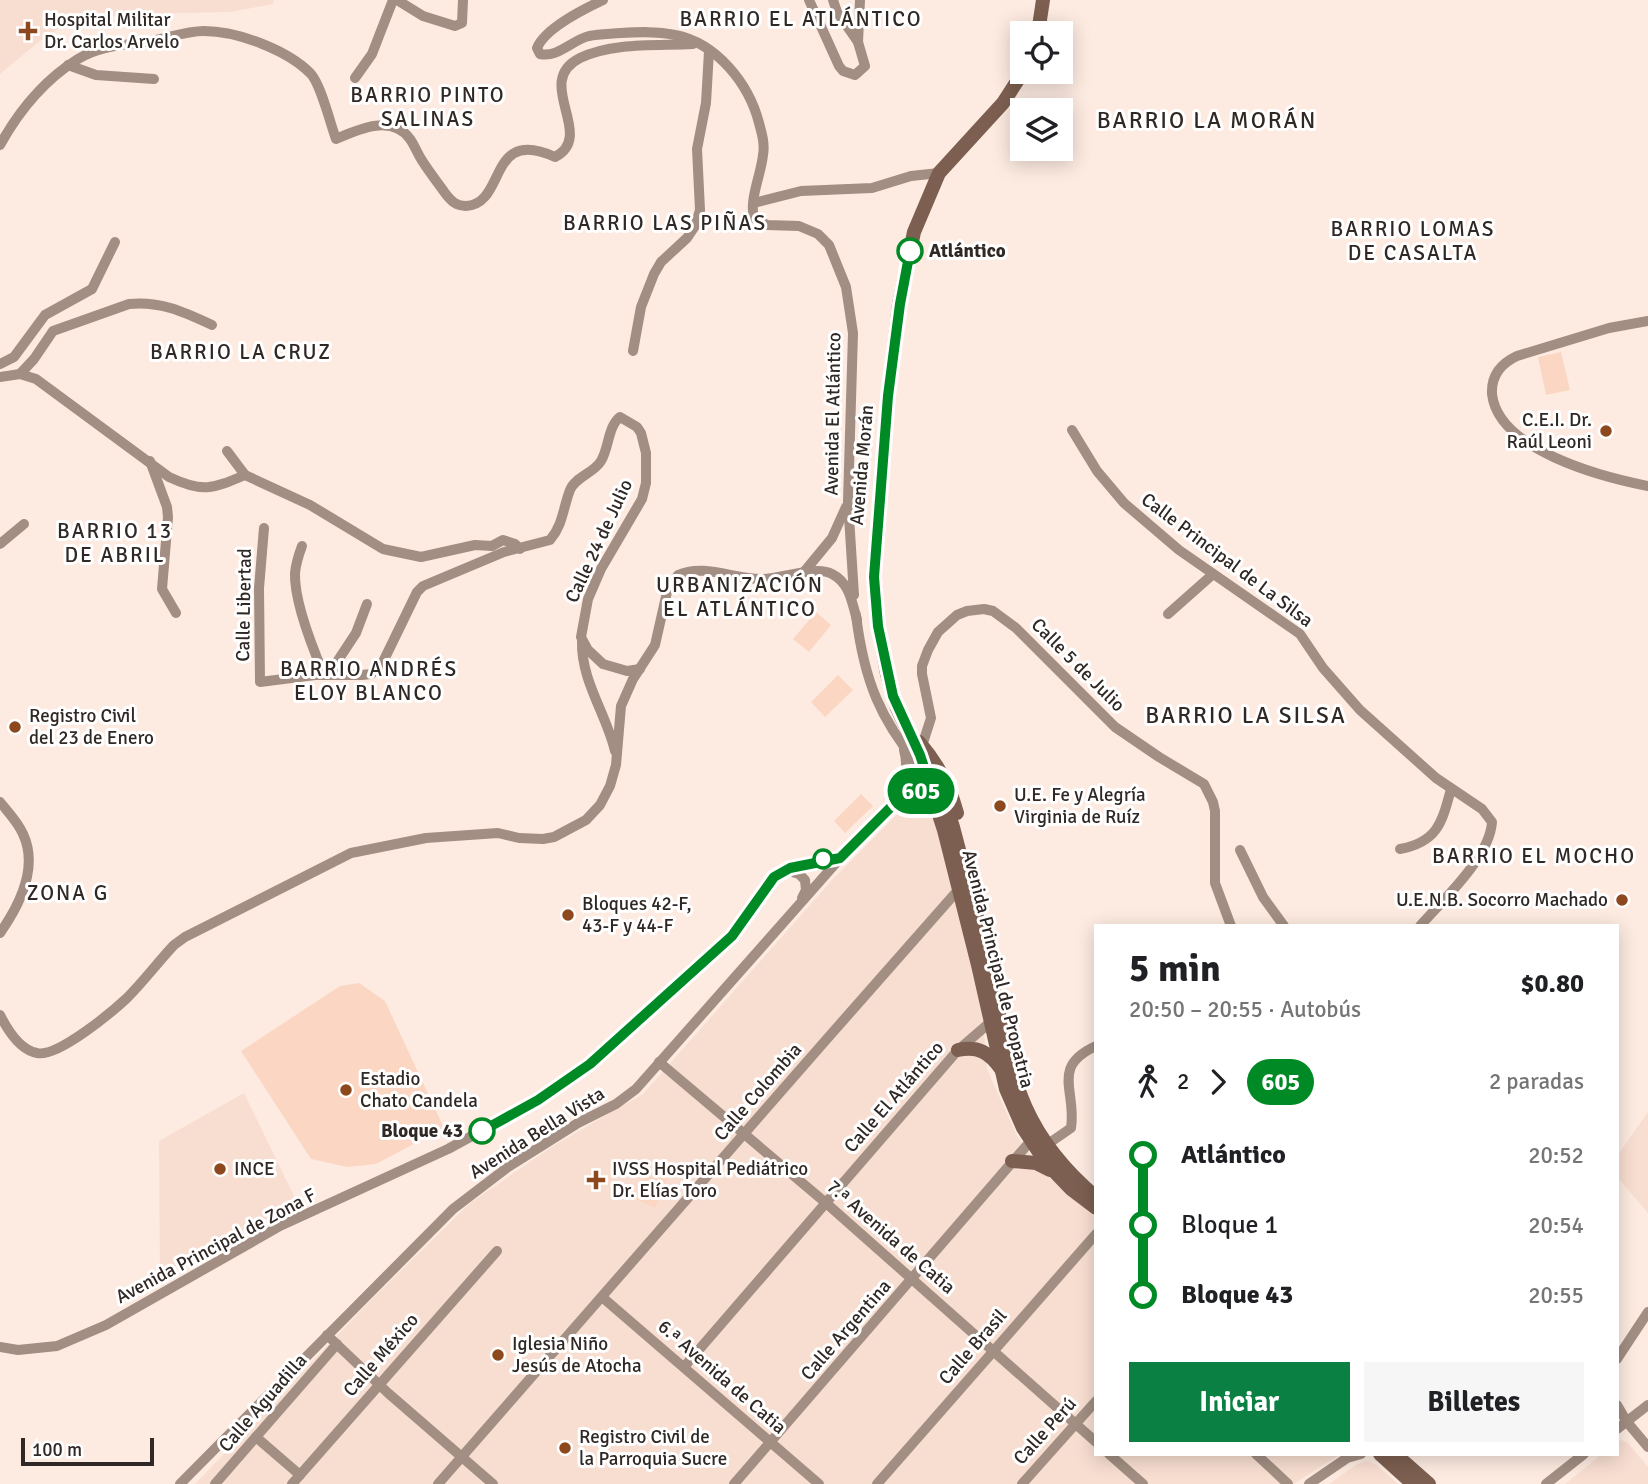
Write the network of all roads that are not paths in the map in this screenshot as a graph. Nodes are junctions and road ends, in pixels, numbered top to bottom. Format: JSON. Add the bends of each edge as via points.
{"nodes":[{"id":1,"x":395,"y":0,"type":"edge"},
{"id":2,"x":463,"y":0,"type":"edge"},
{"id":3,"x":603,"y":0,"type":"edge"},
{"id":4,"x":809,"y":0,"type":"edge"},
{"id":5,"x":833,"y":0,"type":"edge"},
{"id":6,"x":860,"y":0,"type":"edge"},
{"id":7,"x":1043,"y":0,"type":"edge"},
{"id":8,"x":1040,"y":21,"type":"edge"},
{"id":9,"x":858,"y":42,"type":"junction"},
{"id":10,"x":696,"y":43,"type":"junction"},
{"id":11,"x":709,"y":51,"type":"junction"},
{"id":12,"x":68,"y":65,"type":"junction"},
{"id":13,"x":355,"y":78,"type":"dead end"},
{"id":14,"x":154,"y":79,"type":"dead end"},
{"id":15,"x":1015,"y":84,"type":"edge"},
{"id":16,"x":0,"y":145,"type":"edge"},
{"id":17,"x":939,"y":173,"type":"junction"},
{"id":18,"x":754,"y":203,"type":"junction"},
{"id":19,"x":115,"y":242,"type":"dead end"},
{"id":20,"x":1648,"y":321,"type":"edge"},
{"id":21,"x":212,"y":325,"type":"dead end"},
{"id":22,"x":633,"y":351,"type":"dead end"},
{"id":23,"x":0,"y":364,"type":"edge"},
{"id":24,"x":20,"y":374,"type":"junction"},
{"id":25,"x":0,"y":377,"type":"edge"},
{"id":26,"x":1072,"y":430,"type":"dead end"},
{"id":27,"x":228,"y":451,"type":"dead end"},
{"id":28,"x":150,"y":461,"type":"junction"},
{"id":29,"x":245,"y":475,"type":"junction"},
{"id":30,"x":1648,"y":486,"type":"edge"},
{"id":31,"x":848,"y":501,"type":"junction"},
{"id":32,"x":24,"y":524,"type":"dead end"},
{"id":33,"x":264,"y":528,"type":"dead end"},
{"id":34,"x":0,"y":544,"type":"edge"},
{"id":35,"x":302,"y":546,"type":"dead end"},
{"id":36,"x":520,"y":548,"type":"junction"},
{"id":37,"x":801,"y":574,"type":"junction"},
{"id":38,"x":1212,"y":575,"type":"junction"},
{"id":39,"x":367,"y":604,"type":"dead end"},
{"id":40,"x":176,"y":613,"type":"dead end"},
{"id":41,"x":1168,"y":614,"type":"dead end"},
{"id":42,"x":857,"y":620,"type":"junction"},
{"id":43,"x":582,"y":641,"type":"junction"},
{"id":44,"x":640,"y":670,"type":"junction"},
{"id":45,"x":327,"y":674,"type":"junction"},
{"id":46,"x":260,"y":682,"type":"joint"},
{"id":47,"x":905,"y":727,"type":"junction"},
{"id":48,"x":922,"y":746,"type":"junction"},
{"id":49,"x":903,"y":747,"type":"junction"},
{"id":50,"x":616,"y":757,"type":"junction"},
{"id":51,"x":925,"y":773,"type":"junction"},
{"id":52,"x":1451,"y":789,"type":"junction"},
{"id":53,"x":933,"y":794,"type":"junction"},
{"id":54,"x":899,"y":799,"type":"junction"},
{"id":55,"x":0,"y":802,"type":"edge"},
{"id":56,"x":955,"y":804,"type":"junction"},
{"id":57,"x":1400,"y":849,"type":"dead end"},
{"id":58,"x":1240,"y":850,"type":"dead end"},
{"id":59,"x":840,"y":858,"type":"junction"},
{"id":60,"x":963,"y":865,"type":"junction"},
{"id":61,"x":785,"y":870,"type":"junction"},
{"id":62,"x":964,"y":887,"type":"junction"},
{"id":63,"x":799,"y":906,"type":"junction"},
{"id":64,"x":1230,"y":924,"type":"edge"},
{"id":65,"x":1283,"y":924,"type":"edge"},
{"id":66,"x":1422,"y":924,"type":"edge"},
{"id":67,"x":0,"y":933,"type":"edge"},
{"id":68,"x":0,"y":1015,"type":"edge"},
{"id":69,"x":996,"y":1019,"type":"junction"},
{"id":70,"x":1094,"y":1047,"type":"edge"},
{"id":71,"x":958,"y":1050,"type":"junction"},
{"id":72,"x":659,"y":1062,"type":"junction"},
{"id":73,"x":1001,"y":1069,"type":"junction"},
{"id":74,"x":1010,"y":1084,"type":"junction"},
{"id":75,"x":744,"y":1135,"type":"junction"},
{"id":76,"x":1038,"y":1140,"type":"junction"},
{"id":77,"x":1012,"y":1161,"type":"junction"},
{"id":78,"x":1057,"y":1175,"type":"junction"},
{"id":79,"x":1094,"y":1195,"type":"edge"},
{"id":80,"x":826,"y":1203,"type":"junction"},
{"id":81,"x":1094,"y":1206,"type":"edge"},
{"id":82,"x":1094,"y":1236,"type":"edge"},
{"id":83,"x":497,"y":1251,"type":"dead end"},
{"id":84,"x":913,"y":1280,"type":"junction"},
{"id":85,"x":602,"y":1297,"type":"junction"},
{"id":86,"x":1648,"y":1312,"type":"edge"},
{"id":87,"x":327,"y":1335,"type":"junction"},
{"id":88,"x":337,"y":1344,"type":"junction"},
{"id":89,"x":0,"y":1348,"type":"edge"},
{"id":90,"x":993,"y":1351,"type":"junction"},
{"id":91,"x":1619,"y":1356,"type":"edge"},
{"id":92,"x":684,"y":1367,"type":"junction"},
{"id":93,"x":379,"y":1384,"type":"junction"},
{"id":94,"x":1094,"y":1403,"type":"edge"},
{"id":95,"x":1648,"y":1405,"type":"edge"},
{"id":96,"x":1619,"y":1408,"type":"edge"},
{"id":97,"x":1627,"y":1422,"type":"junction"},
{"id":98,"x":1075,"y":1424,"type":"junction"},
{"id":99,"x":1619,"y":1428,"type":"edge"},
{"id":100,"x":256,"y":1437,"type":"junction"},
{"id":101,"x":1094,"y":1440,"type":"edge"},
{"id":102,"x":771,"y":1443,"type":"junction"},
{"id":103,"x":1648,"y":1447,"type":"edge"},
{"id":104,"x":1111,"y":1456,"type":"edge"},
{"id":105,"x":1258,"y":1456,"type":"edge"},
{"id":106,"x":1348,"y":1456,"type":"edge"},
{"id":107,"x":1581,"y":1456,"type":"edge"},
{"id":108,"x":462,"y":1457,"type":"junction"},
{"id":109,"x":1388,"y":1457,"type":"edge"},
{"id":110,"x":300,"y":1475,"type":"junction"},
{"id":111,"x":180,"y":1484,"type":"edge"},
{"id":112,"x":215,"y":1484,"type":"edge"},
{"id":113,"x":292,"y":1484,"type":"edge"},
{"id":114,"x":438,"y":1484,"type":"edge"},
{"id":115,"x":494,"y":1484,"type":"edge"},
{"id":116,"x":734,"y":1484,"type":"edge"},
{"id":117,"x":820,"y":1484,"type":"edge"},
{"id":118,"x":877,"y":1484,"type":"edge"},
{"id":119,"x":1021,"y":1484,"type":"edge"},
{"id":120,"x":1143,"y":1484,"type":"edge"},
{"id":121,"x":1288,"y":1484,"type":"edge"},
{"id":122,"x":1309,"y":1484,"type":"edge"},
{"id":123,"x":1413,"y":1484,"type":"edge"},
{"id":124,"x":1429,"y":1484,"type":"edge"},
{"id":125,"x":1546,"y":1484,"type":"edge"}],
"edges":[{"from":1,"to":2,"type":"street","via":[[423,16],[456,26],[462,23]]},
{"from":1,"to":13,"type":"street","via":[[372,54]]},
{"from":3,"to":10,"type":"street","via":[[543,38],[537,48],[540,54],[589,36],[630,33],[676,35]]},
{"from":4,"to":9,"type":"street","via":[[839,66],[855,75],[865,66]]},
{"from":5,"to":9,"type":"street"},
{"from":6,"to":9,"type":"street"},
{"from":7,"to":8,"type":"main road"},
{"from":10,"to":11,"type":"street"},
{"from":10,"to":12,"type":"street","via":[[609,50],[577,60],[562,82],[570,126],[567,147],[555,157],[538,149],[516,152],[499,170],[482,201],[465,206],[449,198],[411,141],[395,127],[376,126],[337,139],[310,73],[244,37],[192,32],[114,46]]},
{"from":11,"to":18,"type":"street","via":[[739,79],[756,113],[764,147]]},
{"from":11,"to":22,"type":"street","via":[[697,149],[700,210],[687,238],[654,274],[640,307]]},
{"from":12,"to":14,"type":"street","via":[[96,75]]},
{"from":12,"to":16,"type":"street","via":[[29,101]]},
{"from":15,"to":17,"type":"main road","name":"Avenida Morán","via":[[993,115]]},
{"from":17,"to":18,"type":"street","via":[[872,188],[801,191]]},
{"from":17,"to":47,"type":"main road","name":"Avenida Morán","via":[[914,232],[900,304],[876,532],[878,626],[890,685]]},
{"from":18,"to":31,"type":"street","name":"Avenida El Atlántico","via":[[753,214],[760,223],[799,226],[818,234],[829,245],[846,287],[854,346]]},
{"from":19,"to":23,"type":"street","via":[[92,289],[45,314],[14,357]]},
{"from":20,"to":30,"type":"street","via":[[1608,327],[1517,355],[1499,369],[1492,386],[1500,418],[1518,435],[1592,473]]},
{"from":21,"to":24,"type":"street","via":[[165,305],[129,304],[53,331]]},
{"from":24,"to":25,"type":"street"},
{"from":24,"to":28,"type":"street","via":[[36,379]]},
{"from":26,"to":38,"type":"street","name":"Calle Principal de La Silsa","via":[[1124,503]]},
{"from":27,"to":29,"type":"street"},
{"from":28,"to":29,"type":"street","via":[[169,477],[198,488]]},
{"from":28,"to":40,"type":"street","via":[[167,507],[162,589]]},
{"from":29,"to":36,"type":"street","via":[[393,552],[421,557],[475,545],[492,546],[503,540]]},
{"from":31,"to":37,"type":"street","via":[[832,538]]},
{"from":31,"to":42,"type":"street","name":"Avenida El Atlántico"},
{"from":32,"to":34,"type":"street"},
{"from":33,"to":46,"type":"street","name":"Calle Libertad"},
{"from":35,"to":45,"type":"street","via":[[295,569],[297,588],[312,646]]},
{"from":36,"to":43,"type":"street","name":"Calle 24 de Julio","via":[[544,544],[555,534],[570,489],[598,466],[617,420],[623,418],[637,428],[646,453],[642,499],[587,600]]},
{"from":36,"to":45,"type":"street","name":"Calle 24 de Julio","via":[[423,586],[376,671]]},
{"from":37,"to":42,"type":"street","via":[[822,571],[834,575],[848,591]]},
{"from":37,"to":44,"type":"street","via":[[752,579],[696,570],[678,575],[667,592],[655,645]]},
{"from":38,"to":41,"type":"street"},
{"from":38,"to":52,"type":"street","name":"Calle Principal de La Silsa","via":[[1300,634],[1351,700]]},
{"from":39,"to":45,"type":"street","via":[[356,634]]},
{"from":42,"to":49,"type":"street","name":"Avenida El Atlántico","via":[[863,664],[884,716]]},
{"from":43,"to":44,"type":"street","via":[[611,668]]},
{"from":43,"to":50,"type":"street","name":"Calle 24 de Julio","via":[[581,659]]},
{"from":44,"to":50,"type":"street","via":[[621,706]]},
{"from":45,"to":46,"type":"street","name":"Calle 24 de Julio"},
{"from":47,"to":48,"type":"main road","name":"Avenida Morán"},
{"from":47,"to":51,"type":"main road","name":"Avenida Morán"},
{"from":48,"to":56,"type":"main road","name":"Avenida Morán","via":[[938,766]]},
{"from":48,"to":64,"type":"street","name":"Calle 5 de Julio","via":[[931,718],[922,666],[933,639],[967,611],[993,611],[1115,726],[1204,784],[1215,811],[1215,883]]},
{"from":49,"to":51,"type":"street","name":"Avenida El Atlántico"},
{"from":49,"to":54,"type":"street","via":[[907,761]]},
{"from":50,"to":68,"type":"street","via":[[606,795],[575,827],[543,839],[498,833],[426,838],[351,853],[185,937],[117,1006],[53,1051],[30,1051]]},
{"from":51,"to":53,"type":"main road","name":"Avenida Morán"},
{"from":51,"to":56,"type":"main road"},
{"from":52,"to":57,"type":"street","via":[[1435,833]]},
{"from":52,"to":66,"type":"street","name":"Calle Principal de La Silsa","via":[[1482,809],[1492,822],[1489,838],[1473,866]]},
{"from":53,"to":54,"type":"street","via":[[916,791]]},
{"from":53,"to":60,"type":"main road","via":[[948,812]]},
{"from":53,"to":62,"type":"main road","name":"Avenida Principal de Propatria"},
{"from":54,"to":59,"type":"street","name":"Avenida Bella Vista"},
{"from":55,"to":67,"type":"street","via":[[23,833],[28,864],[22,896]]},
{"from":56,"to":60,"type":"main road","name":"Avenida Morán","via":[[966,850]]},
{"from":58,"to":65,"type":"street"},
{"from":59,"to":61,"type":"street"},
{"from":59,"to":63,"type":"street","name":"Avenida Bella Vista"},
{"from":60,"to":62,"type":"main road","name":"Avenida Principal de Propatria"},
{"from":61,"to":63,"type":"street","via":[[806,880]]},
{"from":61,"to":89,"type":"street","name":"Avenida Principal de Zona F","via":[[763,890],[732,936],[590,1064],[538,1100],[448,1149],[280,1226],[106,1325],[57,1346]]},
{"from":62,"to":69,"type":"main road","name":"Avenida Principal de Propatria"},
{"from":62,"to":75,"type":"street","name":"Calle Colombia"},
{"from":63,"to":72,"type":"street","name":"Avenida Bella Vista"},
{"from":69,"to":71,"type":"street","name":"Calle El Atlántico"},
{"from":69,"to":73,"type":"main road","name":"Avenida Principal de Propatria"},
{"from":69,"to":74,"type":"main road","name":"Avenida Principal de Propatria"},
{"from":70,"to":76,"type":"street","name":"Calle Argentina","via":[[1072,1063],[1071,1128]]},
{"from":71,"to":73,"type":"main road","via":[[978,1049],[993,1057]]},
{"from":71,"to":80,"type":"street","name":"Calle El Atlántico"},
{"from":72,"to":75,"type":"street","name":"7.ª Avenida de Catia"},
{"from":72,"to":87,"type":"street","name":"Avenida Bella Vista","via":[[616,1104],[508,1167],[455,1207]]},
{"from":73,"to":74,"type":"main road","name":"Avenida Principal de Propatria"},
{"from":74,"to":76,"type":"main road","name":"Avenida Principal de Propatria"},
{"from":75,"to":80,"type":"street","name":"7.ª Avenida de Catia"},
{"from":75,"to":85,"type":"street","name":"Calle Colombia"},
{"from":76,"to":77,"type":"street","name":"Calle Argentina"},
{"from":76,"to":78,"type":"main road","name":"Avenida Principal de Propatria"},
{"from":76,"to":79,"type":"main road","name":"Avenida Principal de Propatria"},
{"from":77,"to":78,"type":"main road","via":[[1036,1163]]},
{"from":77,"to":84,"type":"street","name":"Calle Argentina"},
{"from":78,"to":81,"type":"main road","name":"Avenida Principal de Propatria"},
{"from":80,"to":84,"type":"street","name":"7.ª Avenida de Catia"},
{"from":80,"to":92,"type":"street","name":"Calle El Atlántico"},
{"from":82,"to":90,"type":"street","name":"Calle Brasil"},
{"from":83,"to":93,"type":"street","name":"Calle México"},
{"from":84,"to":90,"type":"street","name":"7.ª Avenida de Catia"},
{"from":84,"to":102,"type":"street","name":"Calle Argentina"},
{"from":85,"to":92,"type":"street","name":"6.ª Avenida de Catia"},
{"from":85,"to":108,"type":"street","name":"Calle Colombia"},
{"from":86,"to":91,"type":"street"},
{"from":87,"to":88,"type":"street"},
{"from":87,"to":111,"type":"street","name":"Avenida Bella Vista"},
{"from":88,"to":93,"type":"street"},
{"from":88,"to":100,"type":"street","name":"Calle Aguadilla"},
{"from":90,"to":98,"type":"street","name":"7.ª Avenida de Catia"},
{"from":90,"to":118,"type":"street","name":"Calle Brasil"},
{"from":92,"to":102,"type":"street","name":"6.ª Avenida de Catia"},
{"from":93,"to":108,"type":"street"},
{"from":93,"to":110,"type":"street","name":"Calle México"},
{"from":94,"to":98,"type":"street","name":"Calle Perú"},
{"from":95,"to":97,"type":"street"},
{"from":96,"to":97,"type":"street"},
{"from":97,"to":99,"type":"street"},
{"from":97,"to":103,"type":"street"},
{"from":98,"to":101,"type":"street","name":"7.ª Avenida de Catia"},
{"from":98,"to":119,"type":"street","name":"Calle Perú"},
{"from":100,"to":110,"type":"street"},
{"from":100,"to":112,"type":"street","name":"Calle Aguadilla"},
{"from":102,"to":116,"type":"street","name":"Calle Argentina"},
{"from":102,"to":117,"type":"street","name":"6.ª Avenida de Catia"},
{"from":104,"to":120,"type":"street"},
{"from":105,"to":121,"type":"street"},
{"from":106,"to":122,"type":"street"},
{"from":107,"to":125,"type":"street"},
{"from":108,"to":114,"type":"street","name":"Calle Colombia"},
{"from":108,"to":115,"type":"street"},
{"from":109,"to":123,"type":"main road"},
{"from":109,"to":124,"type":"main road"},
{"from":110,"to":113,"type":"street","name":"Calle México"}]}
